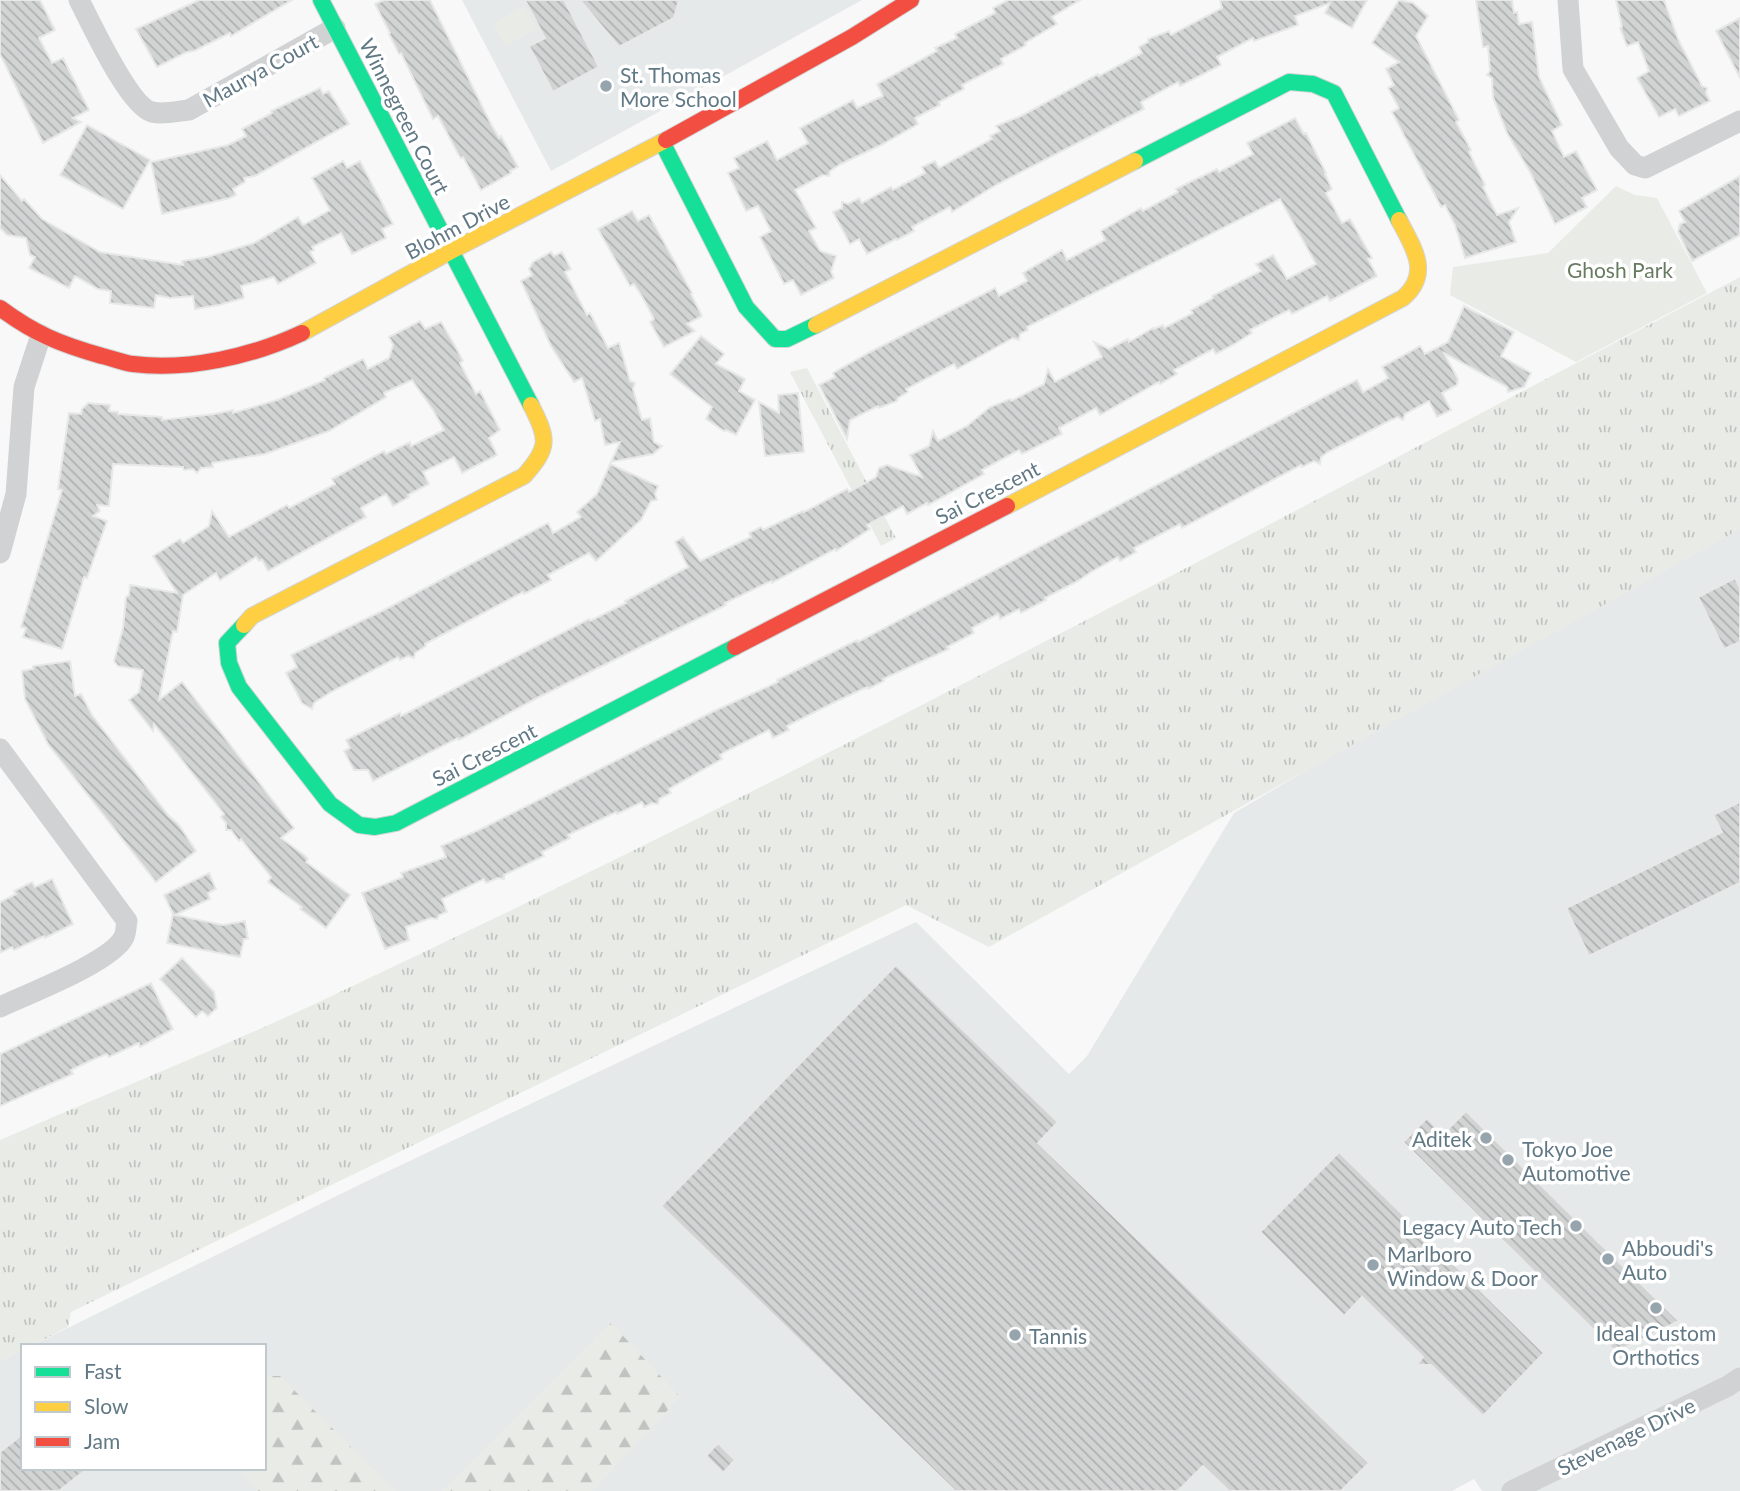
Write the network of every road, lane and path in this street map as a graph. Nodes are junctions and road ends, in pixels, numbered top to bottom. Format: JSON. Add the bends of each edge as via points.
{"nodes":[{"id":1,"x":79,"y":0,"type":"edge"},
{"id":2,"x":321,"y":0,"type":"edge"},
{"id":3,"x":911,"y":0,"type":"edge"},
{"id":4,"x":1568,"y":0,"type":"edge"},
{"id":5,"x":335,"y":28,"type":"junction"},
{"id":6,"x":1740,"y":121,"type":"edge"},
{"id":7,"x":662,"y":142,"type":"junction"},
{"id":8,"x":452,"y":251,"type":"junction"},
{"id":9,"x":0,"y":307,"type":"edge"},
{"id":10,"x":41,"y":335,"type":"junction"},
{"id":11,"x":0,"y":553,"type":"edge"},
{"id":12,"x":0,"y":749,"type":"edge"},
{"id":13,"x":0,"y":1007,"type":"edge"},
{"id":14,"x":1740,"y":1378,"type":"edge"},
{"id":15,"x":1512,"y":1491,"type":"edge"}],
"edges":[{"from":1,"to":5,"type":"street","name":"Maurya Court","via":[[128,91],[149,112],[164,114],[189,110]]},
{"from":2,"to":5,"type":"street","name":"Winnegreen Court"},
{"from":3,"to":7,"type":"street","name":"Blohm Drive"},
{"from":4,"to":6,"type":"street","via":[[1573,69],[1619,148],[1635,164],[1645,168]]},
{"from":5,"to":8,"type":"street","name":"Winnegreen Court"},
{"from":7,"to":8,"type":"street","name":"Blohm Drive"},
{"from":7,"to":8,"type":"street","name":"Sai Crescent","via":[[747,307],[775,339],[787,338],[1289,82],[1313,84],[1334,93],[1419,256],[1419,280],[1411,293],[1395,304],[396,823],[359,825],[330,804],[239,687],[227,643],[251,616],[523,476],[542,456],[543,429]]},
{"from":8,"to":10,"type":"street","name":"Blohm Drive","via":[[322,324],[281,343],[226,359],[133,364]]},
{"from":9,"to":10,"type":"street","name":"Blohm Drive"},
{"from":10,"to":11,"type":"street","via":[[24,387],[16,494]]},
{"from":12,"to":13,"type":"street","via":[[127,921],[125,936],[96,962]]},
{"from":14,"to":15,"type":"street","name":"Stevenage Drive"}]}
